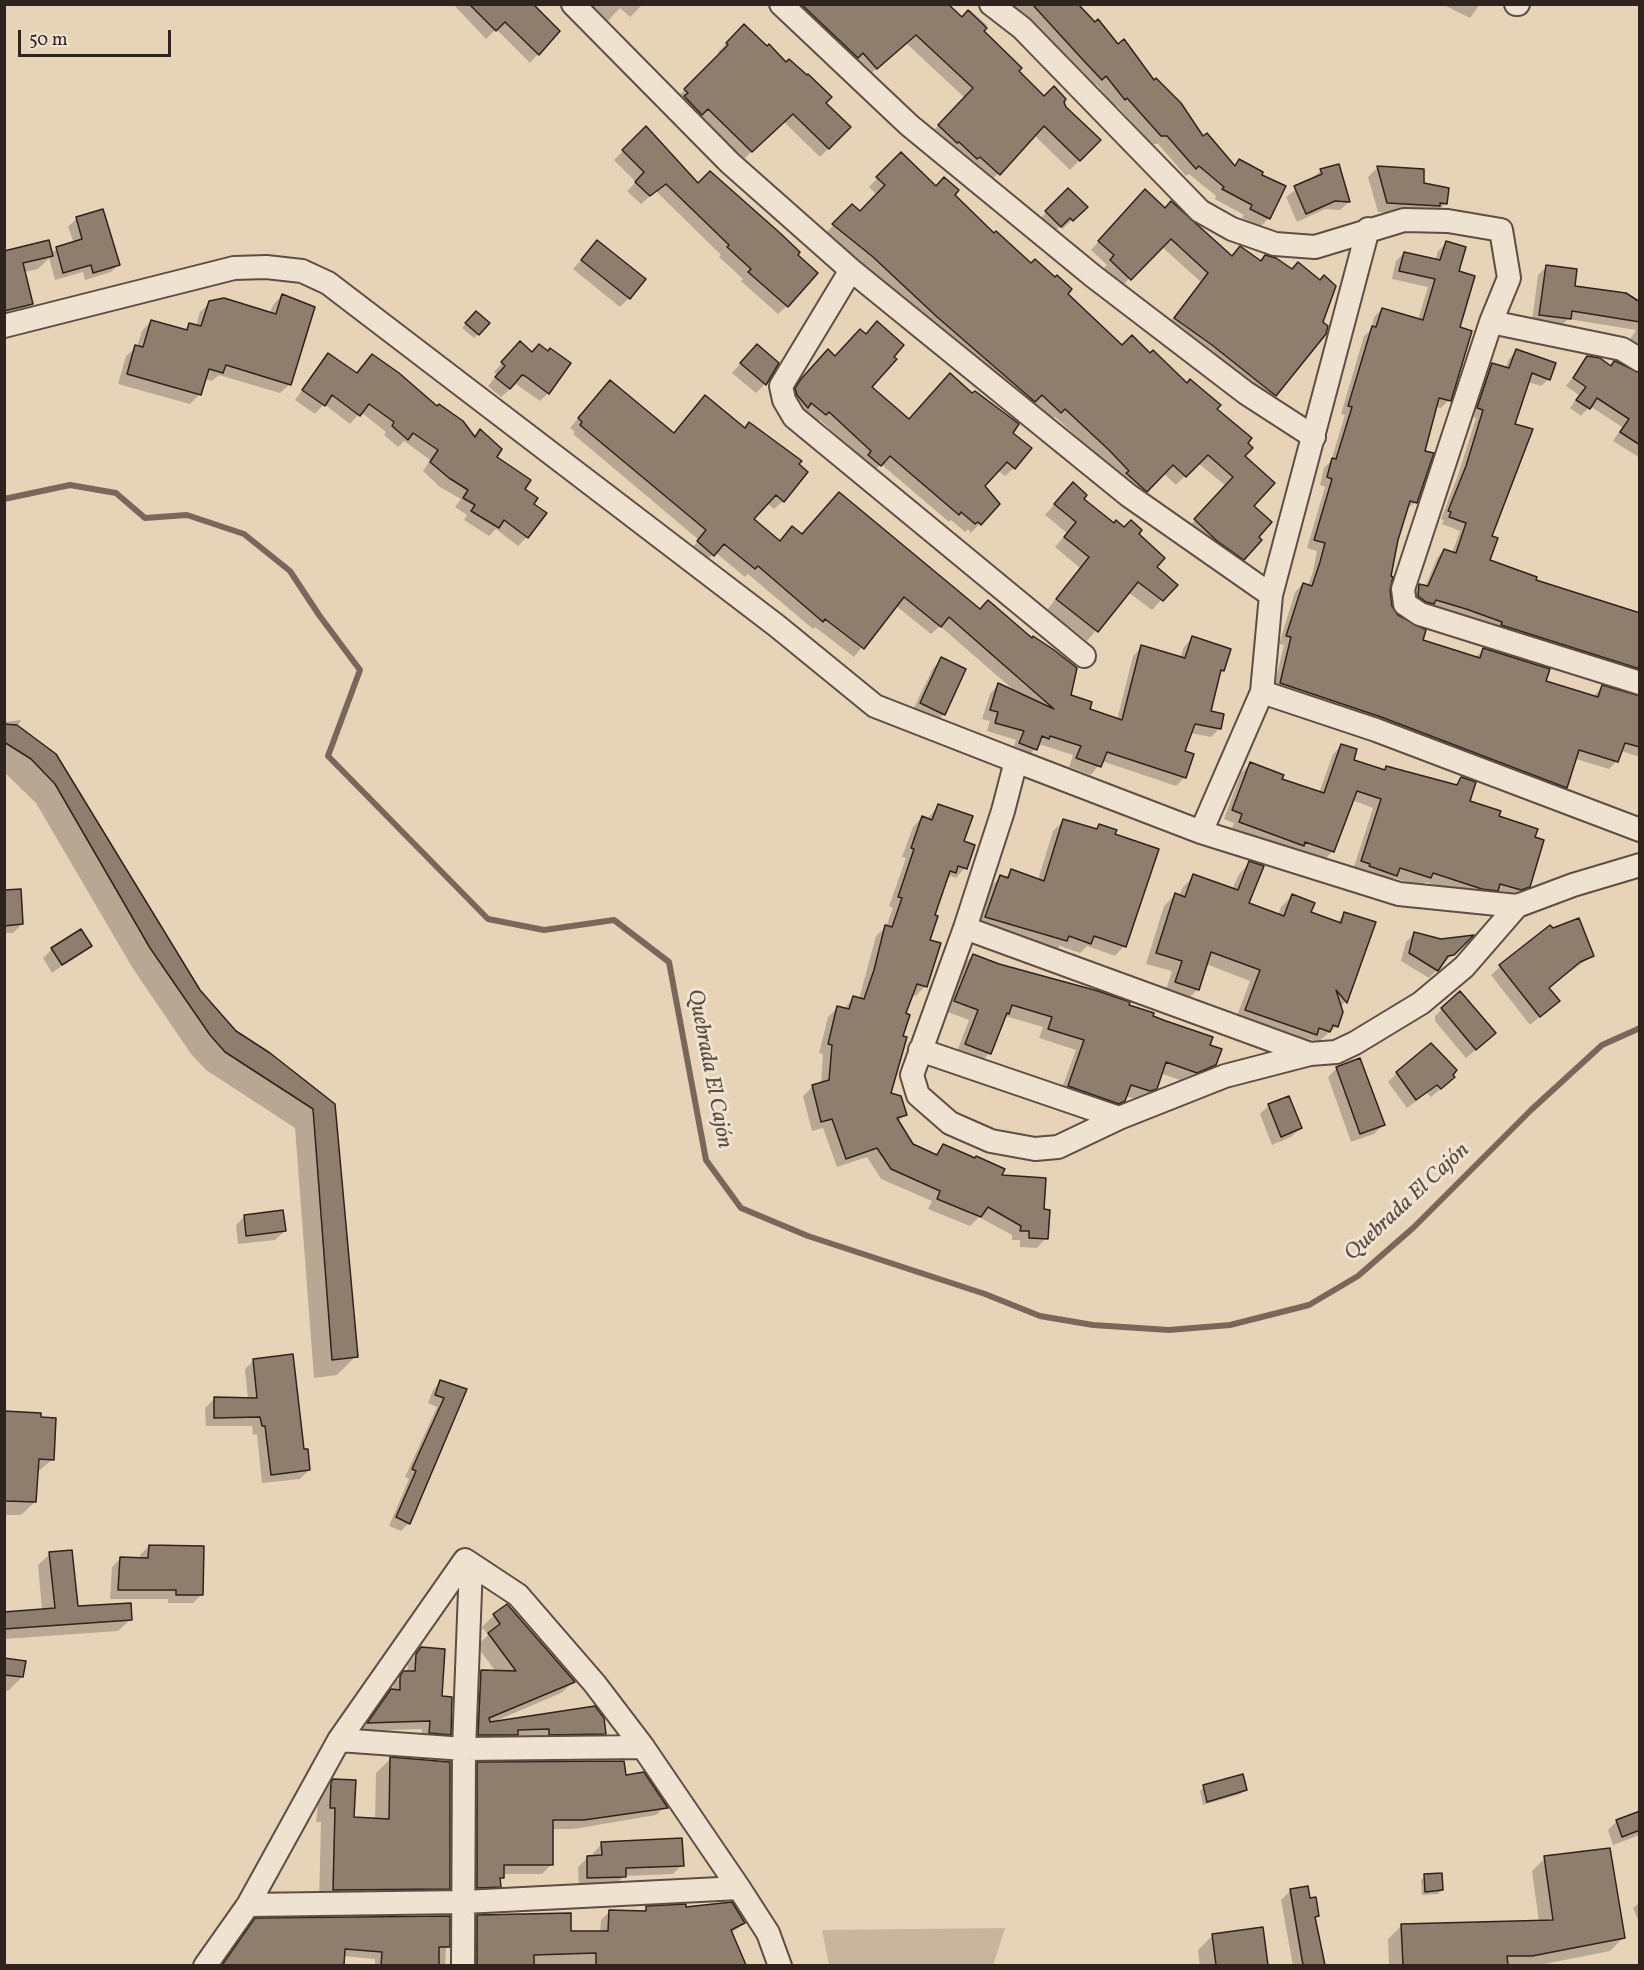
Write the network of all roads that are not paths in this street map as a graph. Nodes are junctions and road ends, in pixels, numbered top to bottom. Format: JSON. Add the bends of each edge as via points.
{"nodes":[{"id":1,"x":573,"y":4,"type":"edge"},
{"id":2,"x":781,"y":4,"type":"edge"},
{"id":3,"x":991,"y":4,"type":"edge"},
{"id":4,"x":1368,"y":229,"type":"junction"},
{"id":5,"x":852,"y":270,"type":"junction"},
{"id":6,"x":1491,"y":322,"type":"junction"},
{"id":7,"x":4,"y":326,"type":"edge"},
{"id":8,"x":1640,"y":360,"type":"edge"},
{"id":9,"x":1314,"y":437,"type":"junction"},
{"id":10,"x":1271,"y":595,"type":"junction"},
{"id":11,"x":1084,"y":656,"type":"dead end"},
{"id":12,"x":1640,"y":683,"type":"edge"},
{"id":13,"x":1262,"y":693,"type":"junction"},
{"id":14,"x":1016,"y":761,"type":"junction"},
{"id":15,"x":1640,"y":830,"type":"edge"},
{"id":16,"x":1201,"y":832,"type":"junction"},
{"id":17,"x":1640,"y":865,"type":"edge"},
{"id":18,"x":1517,"y":906,"type":"junction"},
{"id":19,"x":964,"y":928,"type":"junction"},
{"id":20,"x":920,"y":1050,"type":"junction"},
{"id":21,"x":1310,"y":1054,"type":"junction"},
{"id":22,"x":1119,"y":1118,"type":"junction"},
{"id":23,"x":471,"y":1564,"type":"junction"},
{"id":24,"x":339,"y":1740,"type":"junction"},
{"id":25,"x":643,"y":1748,"type":"junction"},
{"id":26,"x":464,"y":1749,"type":"junction"},
{"id":27,"x":739,"y":1888,"type":"junction"},
{"id":28,"x":464,"y":1902,"type":"junction"},
{"id":29,"x":248,"y":1905,"type":"junction"},
{"id":30,"x":205,"y":1965,"type":"edge"},
{"id":31,"x":462,"y":1965,"type":"edge"},
{"id":32,"x":780,"y":1965,"type":"edge"}],
"edges":[{"from":1,"to":5,"type":"street","via":[[730,163]]},
{"from":2,"to":9,"type":"street","via":[[909,125],[1093,276],[1246,393]]},
{"from":3,"to":4,"type":"street","via":[[1022,28],[1200,211],[1232,229],[1275,244],[1315,247]]},
{"from":4,"to":6,"type":"street","via":[[1404,220],[1448,221],[1501,230],[1509,278]]},
{"from":4,"to":9,"type":"street"},
{"from":5,"to":10,"type":"street","via":[[1128,495]]},
{"from":5,"to":11,"type":"street","via":[[781,386],[794,417]]},
{"from":6,"to":8,"type":"street","via":[[1622,349]]},
{"from":6,"to":12,"type":"street","via":[[1403,589],[1405,604],[1420,614]]},
{"from":7,"to":14,"type":"street","via":[[234,268],[302,271],[328,283],[875,706]]},
{"from":9,"to":10,"type":"street"},
{"from":10,"to":13,"type":"street"},
{"from":13,"to":15,"type":"street","via":[[1377,730]]},
{"from":13,"to":16,"type":"street"},
{"from":14,"to":16,"type":"street"},
{"from":14,"to":19,"type":"street"},
{"from":16,"to":18,"type":"street","via":[[1398,894]]},
{"from":17,"to":18,"type":"street"},
{"from":18,"to":21,"type":"street","via":[[1464,967],[1421,1003],[1336,1052]]},
{"from":19,"to":20,"type":"street"},
{"from":19,"to":21,"type":"street"},
{"from":20,"to":22,"type":"street"},
{"from":20,"to":22,"type":"street","via":[[912,1075],[918,1095],[950,1123],[991,1141],[1035,1149],[1058,1147]]},
{"from":21,"to":22,"type":"street","via":[[1225,1076]]},
{"from":23,"to":24,"type":"street","via":[[465,1560]]},
{"from":23,"to":25,"type":"street","via":[[518,1595],[595,1684]]},
{"from":23,"to":26,"type":"street"},
{"from":24,"to":26,"type":"street"},
{"from":24,"to":29,"type":"street"},
{"from":25,"to":26,"type":"street"},
{"from":25,"to":27,"type":"street"},
{"from":26,"to":28,"type":"street"},
{"from":27,"to":28,"type":"street"},
{"from":27,"to":32,"type":"street","via":[[768,1933]]},
{"from":28,"to":29,"type":"street"},
{"from":28,"to":31,"type":"street"},
{"from":29,"to":30,"type":"street"}]}
